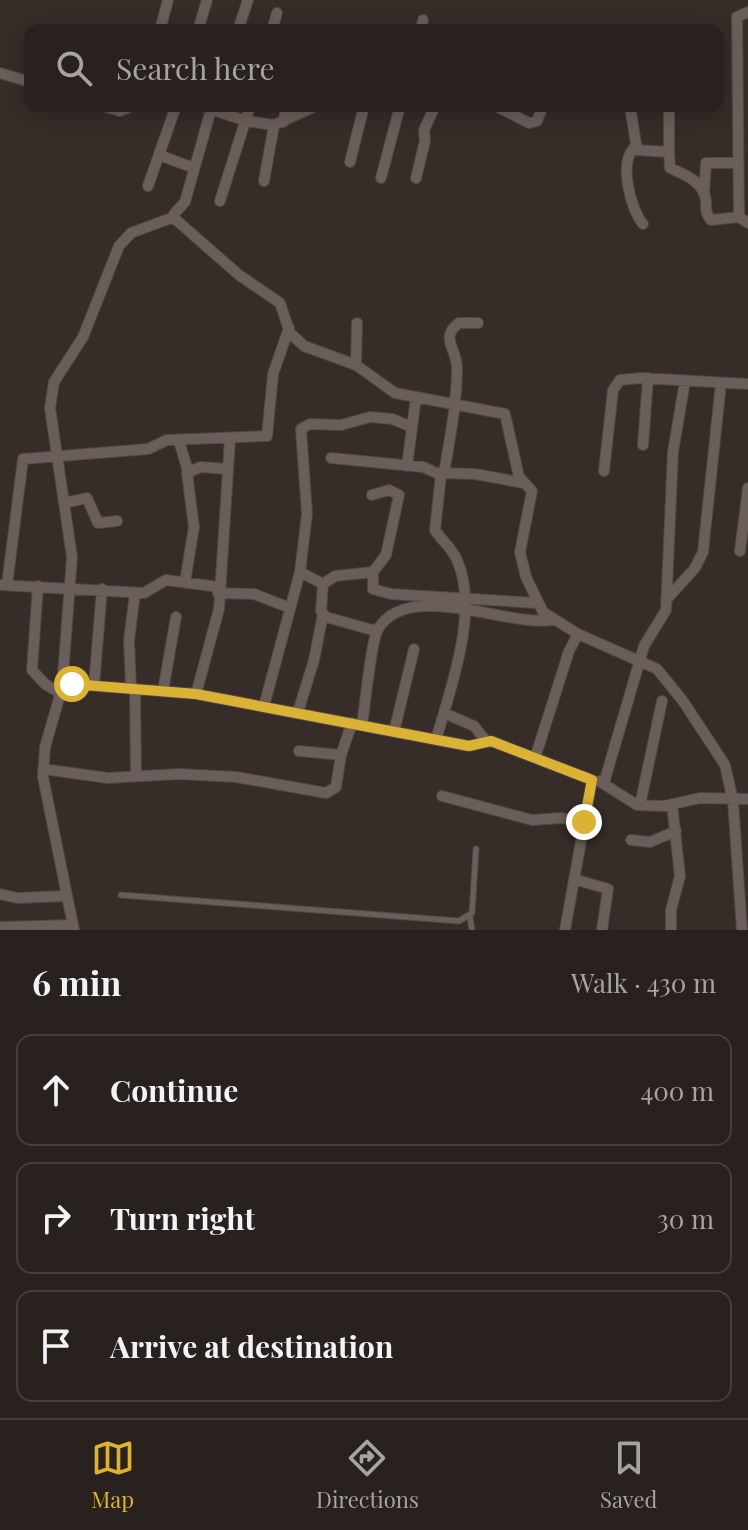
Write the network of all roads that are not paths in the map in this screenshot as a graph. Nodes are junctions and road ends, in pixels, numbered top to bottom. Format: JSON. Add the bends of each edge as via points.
{"nodes":[{"id":1,"x":168,"y":0,"type":"edge"},
{"id":2,"x":207,"y":0,"type":"edge"},
{"id":3,"x":248,"y":0,"type":"edge"},
{"id":4,"x":748,"y":12,"type":"edge"},
{"id":5,"x":277,"y":13,"type":"dead end"},
{"id":6,"x":162,"y":24,"type":"edge"},
{"id":7,"x":200,"y":24,"type":"edge"},
{"id":8,"x":240,"y":24,"type":"edge"},
{"id":9,"x":274,"y":24,"type":"edge"},
{"id":10,"x":0,"y":73,"type":"edge"},
{"id":11,"x":24,"y":80,"type":"edge"},
{"id":12,"x":742,"y":99,"type":"edge"},
{"id":13,"x":174,"y":112,"type":"edge"},
{"id":14,"x":208,"y":112,"type":"edge"},
{"id":15,"x":222,"y":112,"type":"edge"},
{"id":16,"x":248,"y":112,"type":"edge"},
{"id":17,"x":284,"y":112,"type":"edge"},
{"id":18,"x":303,"y":112,"type":"edge"},
{"id":19,"x":362,"y":112,"type":"edge"},
{"id":20,"x":398,"y":112,"type":"edge"},
{"id":21,"x":433,"y":112,"type":"edge"},
{"id":22,"x":508,"y":112,"type":"edge"},
{"id":23,"x":541,"y":112,"type":"edge"},
{"id":24,"x":631,"y":112,"type":"edge"},
{"id":25,"x":669,"y":112,"type":"edge"},
{"id":26,"x":246,"y":121,"type":"junction"},
{"id":27,"x":278,"y":124,"type":"junction"},
{"id":28,"x":634,"y":148,"type":"junction"},
{"id":29,"x":669,"y":152,"type":"junction"},
{"id":30,"x":159,"y":155,"type":"junction"},
{"id":31,"x":350,"y":162,"type":"dead end"},
{"id":32,"x":738,"y":163,"type":"junction"},
{"id":33,"x":194,"y":168,"type":"junction"},
{"id":34,"x":381,"y":178,"type":"dead end"},
{"id":35,"x":416,"y":178,"type":"dead end"},
{"id":36,"x":264,"y":181,"type":"dead end"},
{"id":37,"x":148,"y":186,"type":"dead end"},
{"id":38,"x":704,"y":193,"type":"junction"},
{"id":39,"x":220,"y":201,"type":"dead end"},
{"id":40,"x":174,"y":217,"type":"junction"},
{"id":41,"x":744,"y":220,"type":"edge"},
{"id":42,"x":643,"y":224,"type":"dead end"},
{"id":43,"x":357,"y":323,"type":"dead end"},
{"id":44,"x":478,"y":323,"type":"dead end"},
{"id":45,"x":289,"y":327,"type":"junction"},
{"id":46,"x":356,"y":365,"type":"junction"},
{"id":47,"x":648,"y":378,"type":"junction"},
{"id":48,"x":685,"y":381,"type":"junction"},
{"id":49,"x":721,"y":383,"type":"junction"},
{"id":50,"x":748,"y":384,"type":"edge"},
{"id":51,"x":416,"y":397,"type":"junction"},
{"id":52,"x":455,"y":404,"type":"junction"},
{"id":53,"x":412,"y":427,"type":"junction"},
{"id":54,"x":230,"y":439,"type":"junction"},
{"id":55,"x":179,"y":441,"type":"junction"},
{"id":56,"x":643,"y":445,"type":"dead end"},
{"id":57,"x":58,"y":458,"type":"junction"},
{"id":58,"x":331,"y":458,"type":"dead end"},
{"id":59,"x":407,"y":466,"type":"junction"},
{"id":60,"x":228,"y":469,"type":"junction"},
{"id":61,"x":188,"y":471,"type":"junction"},
{"id":62,"x":604,"y":471,"type":"dead end"},
{"id":63,"x":442,"y":473,"type":"junction"},
{"id":64,"x":524,"y":483,"type":"junction"},
{"id":65,"x":748,"y":488,"type":"edge"},
{"id":66,"x":372,"y":495,"type":"dead end"},
{"id":67,"x":64,"y":503,"type":"junction"},
{"id":68,"x":117,"y":521,"type":"dead end"},
{"id":69,"x":740,"y":551,"type":"dead end"},
{"id":70,"x":300,"y":572,"type":"junction"},
{"id":71,"x":373,"y":572,"type":"junction"},
{"id":72,"x":185,"y":582,"type":"junction"},
{"id":73,"x":323,"y":584,"type":"junction"},
{"id":74,"x":4,"y":585,"type":"edge"},
{"id":75,"x":38,"y":586,"type":"junction"},
{"id":76,"x":72,"y":587,"type":"junction"},
{"id":77,"x":102,"y":589,"type":"junction"},
{"id":78,"x":218,"y":590,"type":"junction"},
{"id":79,"x":135,"y":593,"type":"junction"},
{"id":80,"x":666,"y":600,"type":"junction"},
{"id":81,"x":537,"y":603,"type":"junction"},
{"id":82,"x":465,"y":604,"type":"junction"},
{"id":83,"x":290,"y":608,"type":"junction"},
{"id":84,"x":323,"y":614,"type":"junction"},
{"id":85,"x":176,"y":617,"type":"dead end"},
{"id":86,"x":553,"y":620,"type":"junction"},
{"id":87,"x":376,"y":631,"type":"junction"},
{"id":88,"x":578,"y":634,"type":"junction"},
{"id":89,"x":414,"y":649,"type":"dead end"},
{"id":90,"x":639,"y":661,"type":"junction"},
{"id":91,"x":94,"y":685,"type":"junction"},
{"id":92,"x":133,"y":689,"type":"junction"},
{"id":93,"x":61,"y":691,"type":"junction"},
{"id":94,"x":163,"y":691,"type":"junction"},
{"id":95,"x":196,"y":694,"type":"junction"},
{"id":96,"x":662,"y":701,"type":"dead end"},
{"id":97,"x":264,"y":706,"type":"junction"},
{"id":98,"x":298,"y":712,"type":"junction"},
{"id":99,"x":444,"y":713,"type":"junction"},
{"id":100,"x":357,"y":724,"type":"junction"},
{"id":101,"x":394,"y":732,"type":"junction"},
{"id":102,"x":436,"y":740,"type":"junction"},
{"id":103,"x":486,"y":741,"type":"junction"},
{"id":104,"x":299,"y":751,"type":"dead end"},
{"id":105,"x":341,"y":755,"type":"junction"},
{"id":106,"x":535,"y":758,"type":"junction"},
{"id":107,"x":43,"y":769,"type":"junction"},
{"id":108,"x":136,"y":774,"type":"junction"},
{"id":109,"x":592,"y":780,"type":"junction"},
{"id":110,"x":604,"y":783,"type":"junction"},
{"id":111,"x":442,"y":796,"type":"dead end"},
{"id":112,"x":748,"y":799,"type":"edge"},
{"id":113,"x":733,"y":801,"type":"junction"},
{"id":114,"x":672,"y":804,"type":"junction"},
{"id":115,"x":640,"y":805,"type":"junction"},
{"id":116,"x":584,"y":822,"type":"junction"},
{"id":117,"x":676,"y":831,"type":"junction"},
{"id":118,"x":631,"y":840,"type":"dead end"},
{"id":119,"x":476,"y":849,"type":"dead end"},
{"id":120,"x":577,"y":880,"type":"junction"},
{"id":121,"x":0,"y":894,"type":"edge"},
{"id":122,"x":121,"y":895,"type":"dead end"},
{"id":123,"x":66,"y":896,"type":"junction"},
{"id":124,"x":470,"y":917,"type":"junction"},
{"id":125,"x":0,"y":927,"type":"edge"},
{"id":126,"x":73,"y":928,"type":"edge"},
{"id":127,"x":472,"y":930,"type":"edge"},
{"id":128,"x":565,"y":930,"type":"edge"},
{"id":129,"x":602,"y":930,"type":"edge"},
{"id":130,"x":671,"y":930,"type":"edge"},
{"id":131,"x":742,"y":930,"type":"edge"}],
"edges":[{"from":1,"to":6,"type":"street"},
{"from":2,"to":7,"type":"street"},
{"from":3,"to":8,"type":"street"},
{"from":4,"to":12,"type":"street","via":[[737,17]]},
{"from":5,"to":9,"type":"street"},
{"from":10,"to":11,"type":"street"},
{"from":12,"to":32,"type":"street"},
{"from":13,"to":30,"type":"street"},
{"from":14,"to":33,"type":"street"},
{"from":15,"to":26,"type":"street"},
{"from":16,"to":26,"type":"street"},
{"from":17,"to":27,"type":"street"},
{"from":18,"to":27,"type":"street"},
{"from":19,"to":31,"type":"street"},
{"from":20,"to":34,"type":"street"},
{"from":21,"to":35,"type":"street","via":[[424,130]]},
{"from":22,"to":23,"type":"street","via":[[529,123],[537,121]]},
{"from":24,"to":28,"type":"street"},
{"from":25,"to":29,"type":"street"},
{"from":26,"to":27,"type":"street"},
{"from":26,"to":39,"type":"street"},
{"from":27,"to":36,"type":"street"},
{"from":28,"to":29,"type":"street"},
{"from":28,"to":42,"type":"street","via":[[627,160],[629,183]]},
{"from":29,"to":38,"type":"street","via":[[670,168],[687,175]]},
{"from":30,"to":33,"type":"street"},
{"from":30,"to":37,"type":"street"},
{"from":32,"to":38,"type":"street","via":[[706,163]]},
{"from":32,"to":41,"type":"street"},
{"from":33,"to":40,"type":"street","via":[[185,202]]},
{"from":38,"to":41,"type":"street","via":[[705,213],[711,220]]},
{"from":40,"to":45,"type":"street","via":[[239,275],[280,303]]},
{"from":40,"to":57,"type":"street","via":[[131,233],[119,246],[83,337],[56,378],[50,408]]},
{"from":43,"to":46,"type":"street"},
{"from":44,"to":52,"type":"street","via":[[459,323],[450,334],[449,348],[457,365]]},
{"from":45,"to":46,"type":"street","via":[[304,346]]},
{"from":45,"to":54,"type":"street","via":[[272,381],[269,434]]},
{"from":46,"to":51,"type":"street","via":[[395,393]]},
{"from":47,"to":48,"type":"street"},
{"from":47,"to":56,"type":"street"},
{"from":47,"to":62,"type":"street","via":[[628,377],[616,384]]},
{"from":48,"to":49,"type":"street"},
{"from":48,"to":80,"type":"street","via":[[673,452]]},
{"from":49,"to":50,"type":"street"},
{"from":49,"to":80,"type":"street","via":[[703,552]]},
{"from":51,"to":52,"type":"street"},
{"from":51,"to":53,"type":"street"},
{"from":52,"to":63,"type":"street"},
{"from":52,"to":64,"type":"street","via":[[505,414]]},
{"from":53,"to":59,"type":"street"},
{"from":53,"to":70,"type":"street","via":[[381,417],[302,427],[307,514]]},
{"from":54,"to":55,"type":"street"},
{"from":54,"to":60,"type":"street"},
{"from":55,"to":57,"type":"street"},
{"from":55,"to":61,"type":"street"},
{"from":57,"to":67,"type":"street"},
{"from":57,"to":74,"type":"street","via":[[25,458],[21,463]]},
{"from":58,"to":59,"type":"street"},
{"from":59,"to":63,"type":"street"},
{"from":60,"to":61,"type":"street"},
{"from":60,"to":78,"type":"street"},
{"from":61,"to":72,"type":"street","via":[[194,527]]},
{"from":63,"to":64,"type":"street"},
{"from":63,"to":82,"type":"street","via":[[435,530],[457,559]]},
{"from":64,"to":81,"type":"street","via":[[533,494],[520,559]]},
{"from":65,"to":69,"type":"street"},
{"from":66,"to":71,"type":"street","via":[[389,490],[399,495],[386,555]]},
{"from":67,"to":68,"type":"street","via":[[87,498],[98,523]]},
{"from":67,"to":76,"type":"street"},
{"from":70,"to":73,"type":"street"},
{"from":70,"to":83,"type":"street"},
{"from":71,"to":73,"type":"street","via":[[335,576]]},
{"from":71,"to":82,"type":"street","via":[[376,591]]},
{"from":72,"to":78,"type":"street"},
{"from":72,"to":79,"type":"street","via":[[162,580],[150,592]]},
{"from":73,"to":84,"type":"street"},
{"from":74,"to":75,"type":"street"},
{"from":75,"to":76,"type":"street"},
{"from":75,"to":93,"type":"street","via":[[32,670]]},
{"from":76,"to":77,"type":"street"},
{"from":76,"to":93,"type":"street"},
{"from":77,"to":79,"type":"street"},
{"from":77,"to":91,"type":"street"},
{"from":78,"to":83,"type":"street","via":[[254,594]]},
{"from":78,"to":95,"type":"street","via":[[219,609]]},
{"from":79,"to":92,"type":"street","via":[[129,640]]},
{"from":80,"to":90,"type":"street","via":[[664,617],[651,631]]},
{"from":81,"to":82,"type":"street"},
{"from":81,"to":86,"type":"street"},
{"from":82,"to":86,"type":"street","via":[[516,621]]},
{"from":82,"to":87,"type":"street","via":[[413,606],[389,615]]},
{"from":82,"to":99,"type":"street","via":[[461,648]]},
{"from":83,"to":97,"type":"street"},
{"from":84,"to":87,"type":"street"},
{"from":84,"to":98,"type":"street"},
{"from":85,"to":94,"type":"street"},
{"from":86,"to":88,"type":"street"},
{"from":87,"to":100,"type":"street"},
{"from":88,"to":90,"type":"street"},
{"from":88,"to":106,"type":"street"},
{"from":89,"to":101,"type":"street"},
{"from":90,"to":110,"type":"street"},
{"from":90,"to":113,"type":"street","via":[[657,669],[683,701],[725,765]]},
{"from":91,"to":92,"type":"street"},
{"from":91,"to":93,"type":"street","via":[[72,684]]},
{"from":92,"to":94,"type":"street"},
{"from":92,"to":108,"type":"street"},
{"from":93,"to":107,"type":"street"},
{"from":94,"to":95,"type":"street"},
{"from":95,"to":97,"type":"street"},
{"from":96,"to":115,"type":"street"},
{"from":97,"to":98,"type":"street"},
{"from":98,"to":100,"type":"street"},
{"from":99,"to":102,"type":"street"},
{"from":99,"to":103,"type":"street","via":[[474,726]]},
{"from":100,"to":101,"type":"street"},
{"from":100,"to":105,"type":"street"},
{"from":101,"to":102,"type":"street"},
{"from":102,"to":103,"type":"street","via":[[469,746]]},
{"from":103,"to":106,"type":"street"},
{"from":104,"to":105,"type":"street"},
{"from":105,"to":108,"type":"street","via":[[336,787],[326,793],[236,777]]},
{"from":106,"to":109,"type":"street"},
{"from":107,"to":108,"type":"street","via":[[108,778]]},
{"from":107,"to":123,"type":"street"},
{"from":109,"to":110,"type":"street"},
{"from":109,"to":116,"type":"street"},
{"from":110,"to":115,"type":"street"},
{"from":111,"to":116,"type":"street","via":[[532,820]]},
{"from":112,"to":113,"type":"street"},
{"from":113,"to":114,"type":"street","via":[[700,798]]},
{"from":113,"to":131,"type":"street"},
{"from":114,"to":115,"type":"street"},
{"from":114,"to":117,"type":"street"},
{"from":116,"to":120,"type":"street"},
{"from":117,"to":118,"type":"street","via":[[650,842]]},
{"from":117,"to":130,"type":"street","via":[[680,876]]},
{"from":119,"to":124,"type":"lane"},
{"from":120,"to":128,"type":"street"},
{"from":120,"to":129,"type":"street","via":[[608,889]]},
{"from":121,"to":123,"type":"street"},
{"from":122,"to":124,"type":"lane","via":[[459,921]]},
{"from":123,"to":126,"type":"street"},
{"from":124,"to":127,"type":"lane"},
{"from":125,"to":126,"type":"street"}]}
